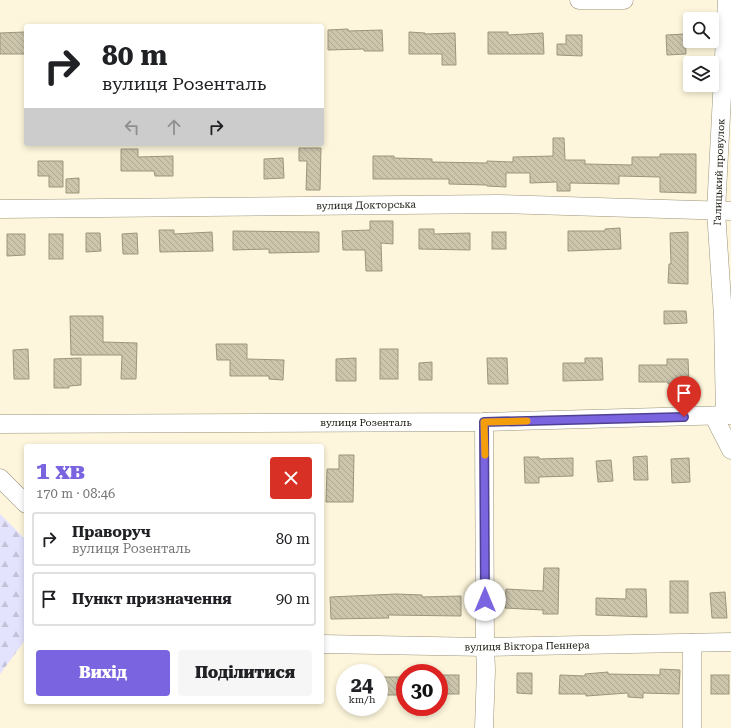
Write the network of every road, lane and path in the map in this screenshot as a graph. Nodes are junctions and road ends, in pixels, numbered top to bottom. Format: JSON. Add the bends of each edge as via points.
{"nodes":[{"id":1,"x":579,"y":0,"type":"edge"},
{"id":2,"x":624,"y":0,"type":"edge"},
{"id":3,"x":727,"y":0,"type":"edge"},
{"id":4,"x":0,"y":209,"type":"edge"},
{"id":5,"x":724,"y":211,"type":"edge"},
{"id":6,"x":723,"y":416,"type":"edge"},
{"id":7,"x":484,"y":422,"type":"junction"},
{"id":8,"x":0,"y":424,"type":"edge"},
{"id":9,"x":731,"y":450,"type":"edge"},
{"id":10,"x":0,"y":478,"type":"edge"},
{"id":11,"x":24,"y":502,"type":"edge"},
{"id":12,"x":731,"y":642,"type":"edge"},
{"id":13,"x":324,"y":644,"type":"edge"},
{"id":14,"x":692,"y":644,"type":"junction"},
{"id":15,"x":485,"y":647,"type":"junction"},
{"id":16,"x":484,"y":728,"type":"edge"},
{"id":17,"x":692,"y":728,"type":"edge"}],
"edges":[{"from":1,"to":2,"type":"street"},
{"from":3,"to":5,"type":"street","name":"Галицький провулок"},
{"from":4,"to":5,"type":"street","name":"вулиця Докторська","via":[[498,204]]},
{"from":5,"to":6,"type":"street","name":"Галицький провулок"},
{"from":6,"to":7,"type":"street","name":"вулиця Розенталь"},
{"from":6,"to":9,"type":"street"},
{"from":7,"to":8,"type":"street","name":"вулиця Розенталь"},
{"from":7,"to":15,"type":"street"},
{"from":10,"to":11,"type":"street"},
{"from":12,"to":14,"type":"street","name":"вулиця Віктора Пеннера"},
{"from":13,"to":15,"type":"street","name":"вулиця Віктора Пеннера"},
{"from":14,"to":15,"type":"street","name":"вулиця Віктора Пеннера"},
{"from":14,"to":17,"type":"street"},
{"from":15,"to":16,"type":"street"}]}
